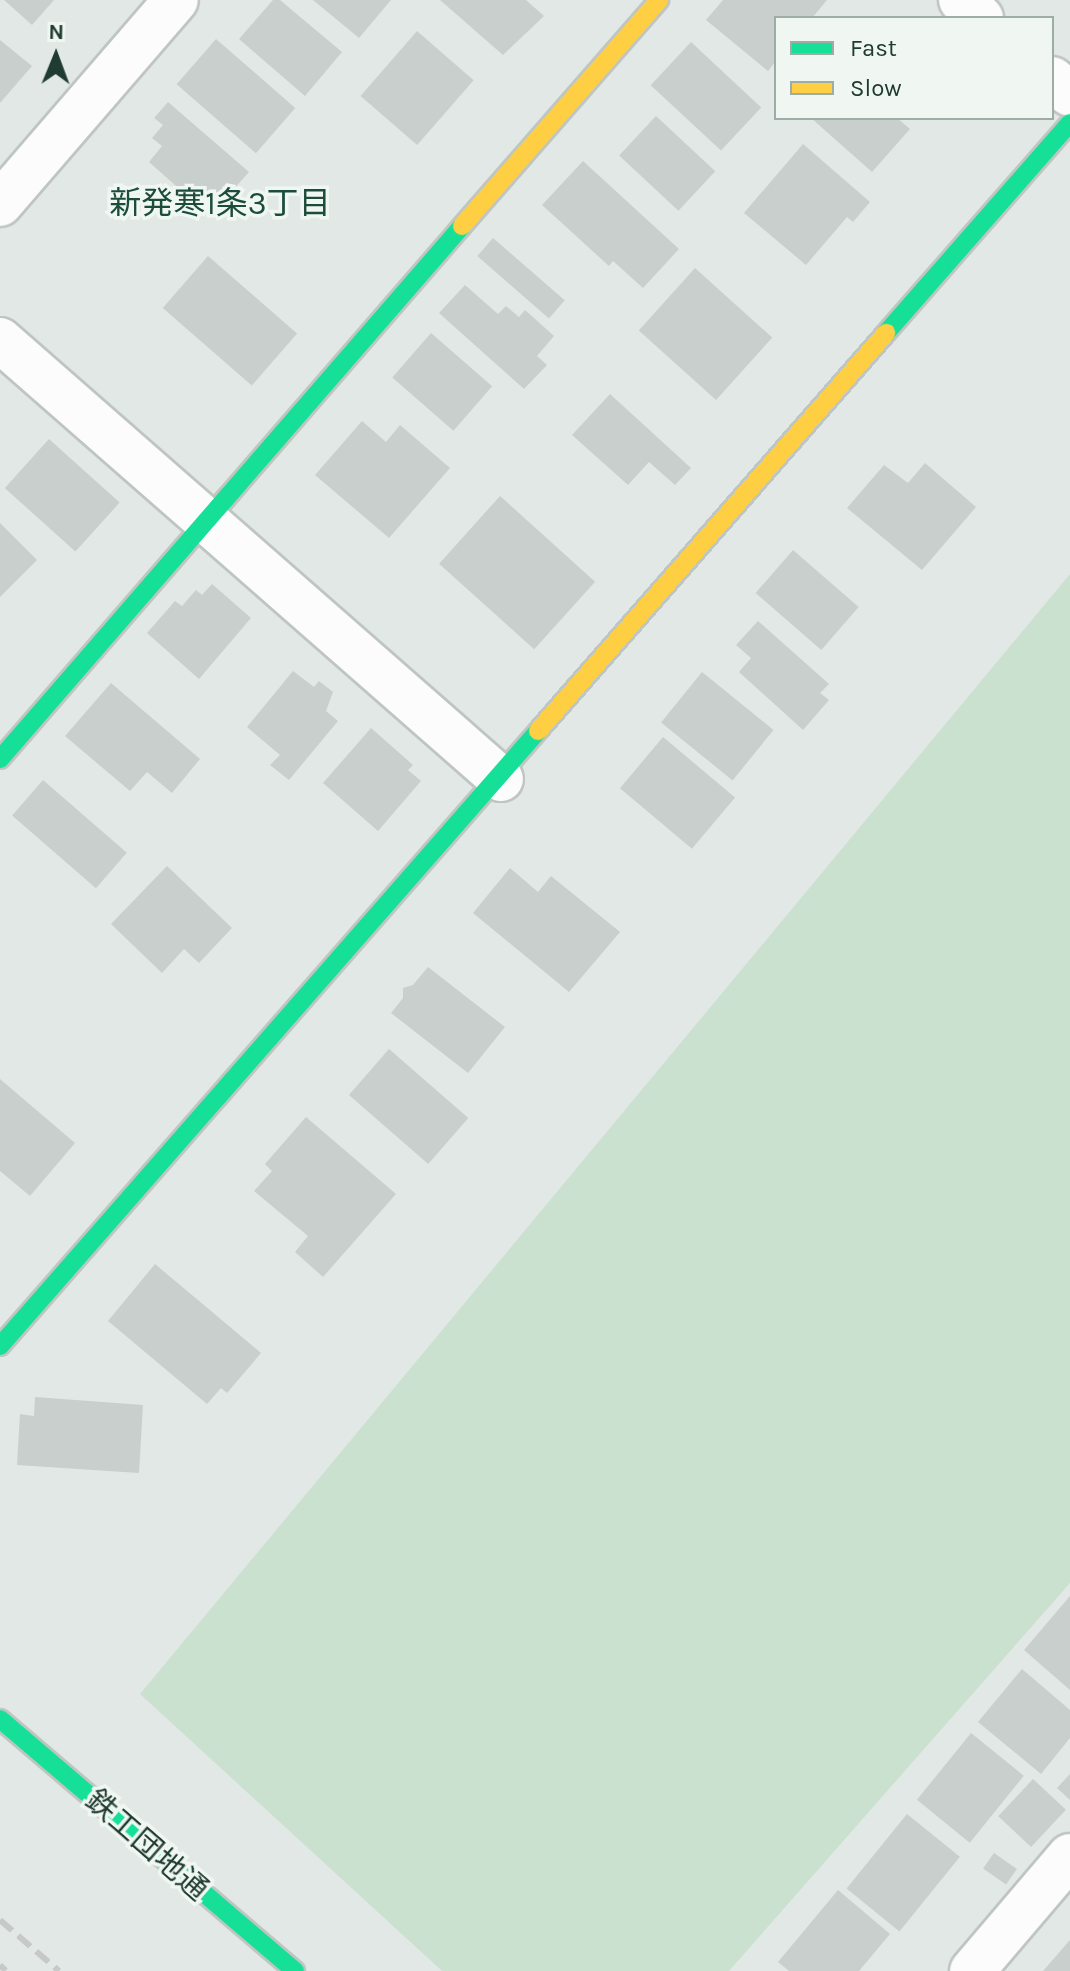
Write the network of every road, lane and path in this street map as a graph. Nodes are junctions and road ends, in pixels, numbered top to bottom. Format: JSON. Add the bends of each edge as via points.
{"nodes":[{"id":1,"x":176,"y":0,"type":"edge"},
{"id":2,"x":659,"y":0,"type":"edge"},
{"id":3,"x":961,"y":0,"type":"edge"},
{"id":4,"x":979,"y":16,"type":"edge"},
{"id":5,"x":1054,"y":81,"type":"edge"},
{"id":6,"x":1070,"y":94,"type":"edge"},
{"id":7,"x":1070,"y":123,"type":"edge"},
{"id":8,"x":0,"y":204,"type":"edge"},
{"id":9,"x":0,"y":340,"type":"edge"},
{"id":10,"x":208,"y":523,"type":"junction"},
{"id":11,"x":0,"y":759,"type":"edge"},
{"id":12,"x":501,"y":779,"type":"junction"},
{"id":13,"x":0,"y":1346,"type":"edge"},
{"id":14,"x":0,"y":1719,"type":"edge"},
{"id":15,"x":1070,"y":1856,"type":"edge"},
{"id":16,"x":295,"y":1971,"type":"edge"},
{"id":17,"x":972,"y":1971,"type":"edge"}],
"edges":[{"from":1,"to":8,"type":"street"},
{"from":2,"to":10,"type":"street"},
{"from":3,"to":4,"type":"street"},
{"from":5,"to":6,"type":"street"},
{"from":7,"to":12,"type":"street"},
{"from":9,"to":10,"type":"street"},
{"from":10,"to":11,"type":"street"},
{"from":10,"to":12,"type":"street"},
{"from":12,"to":13,"type":"street"},
{"from":14,"to":16,"type":"street","name":"鉄工団地通"},
{"from":15,"to":17,"type":"street"}]}
